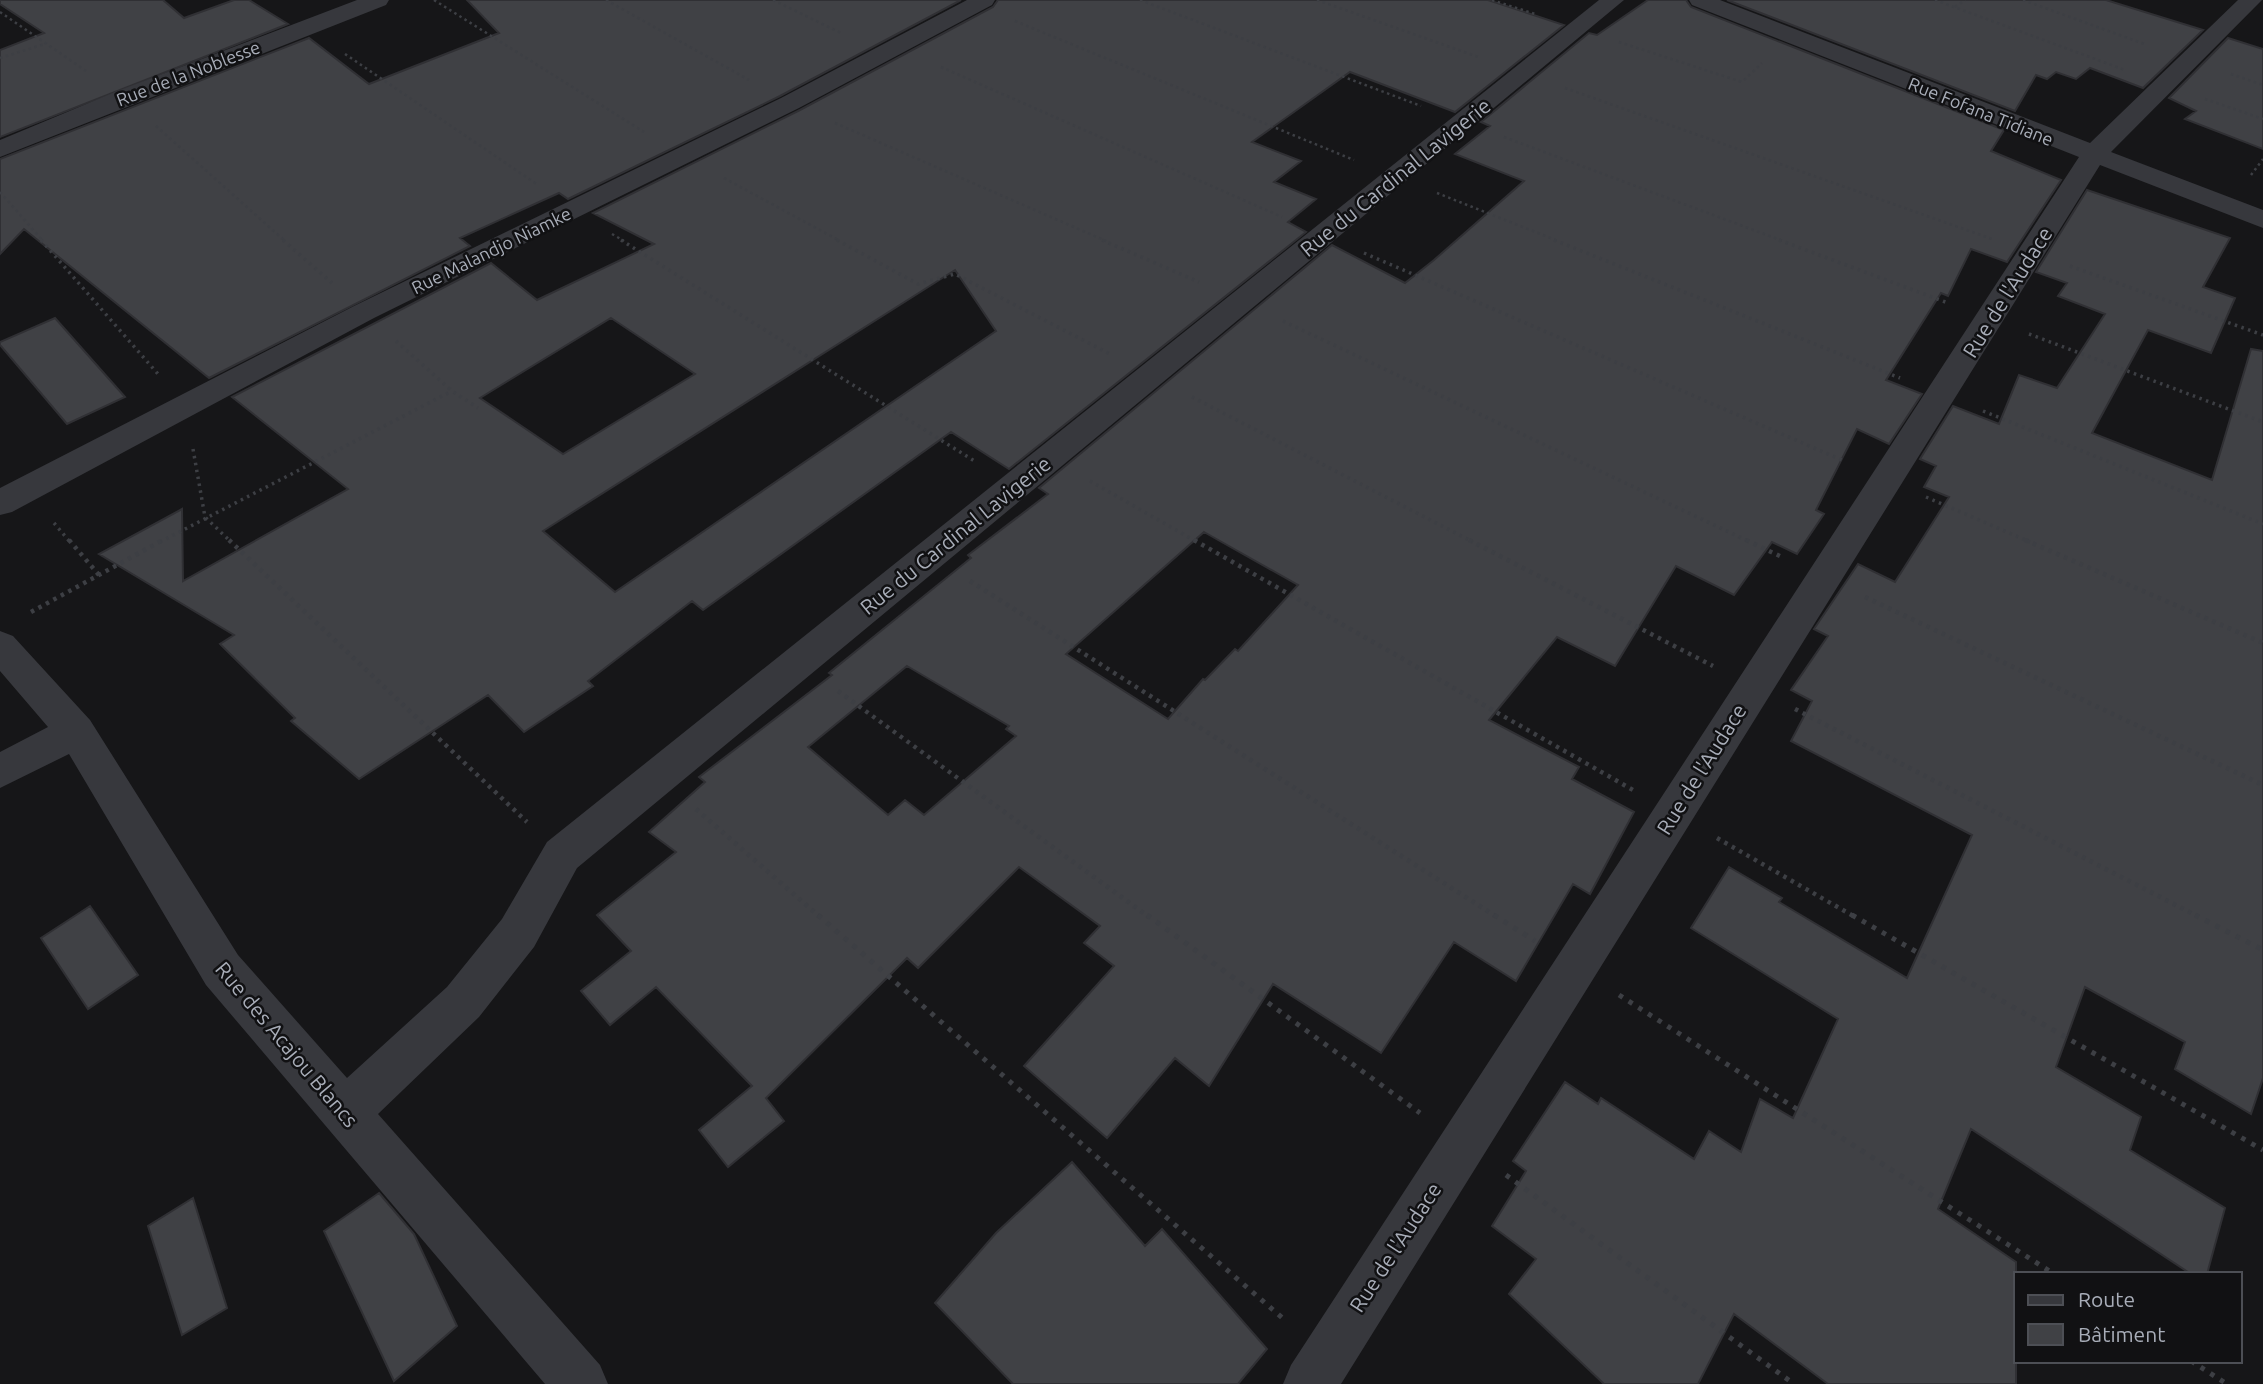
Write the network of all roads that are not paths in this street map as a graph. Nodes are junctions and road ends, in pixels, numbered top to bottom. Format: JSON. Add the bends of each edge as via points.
{"nodes":[{"id":1,"x":377,"y":0,"type":"edge"},
{"id":2,"x":1613,"y":0,"type":"edge"},
{"id":3,"x":1700,"y":0,"type":"edge"},
{"id":4,"x":2251,"y":0,"type":"edge"},
{"id":5,"x":979,"y":2,"type":"edge"},
{"id":6,"x":0,"y":149,"type":"edge"},
{"id":7,"x":2093,"y":155,"type":"junction"},
{"id":8,"x":2263,"y":220,"type":"edge"},
{"id":9,"x":0,"y":503,"type":"edge"},
{"id":10,"x":11,"y":632,"type":"edge"},
{"id":11,"x":76,"y":731,"type":"junction"},
{"id":12,"x":0,"y":771,"type":"edge"},
{"id":13,"x":344,"y":1113,"type":"junction"},
{"id":14,"x":1318,"y":1370,"type":"edge"},
{"id":15,"x":581,"y":1384,"type":"edge"}],
"edges":[{"from":1,"to":6,"type":"street","name":"Rue de la Noblesse"},
{"from":2,"to":13,"type":"street","name":"Rue du Cardinal Lavigerie","via":[[562,855],[518,933],[463,1002]]},
{"from":3,"to":7,"type":"street","name":"Rue Fofana Tidiane"},
{"from":4,"to":7,"type":"street","name":"Rue de l'Audace"},
{"from":5,"to":9,"type":"street","name":"Rue Malandjo Niamke","via":[[790,103],[364,312]]},
{"from":7,"to":8,"type":"street","name":"Rue Fofana Tidiane"},
{"from":7,"to":14,"type":"street","name":"Rue de l'Audace"},
{"from":10,"to":11,"type":"street","name":"Rue des Acajou Blancs"},
{"from":11,"to":12,"type":"street"},
{"from":11,"to":13,"type":"street","name":"Rue des Acajou Blancs","via":[[222,970]]},
{"from":13,"to":15,"type":"street","name":"Rue des Acajou Blancs"}]}
